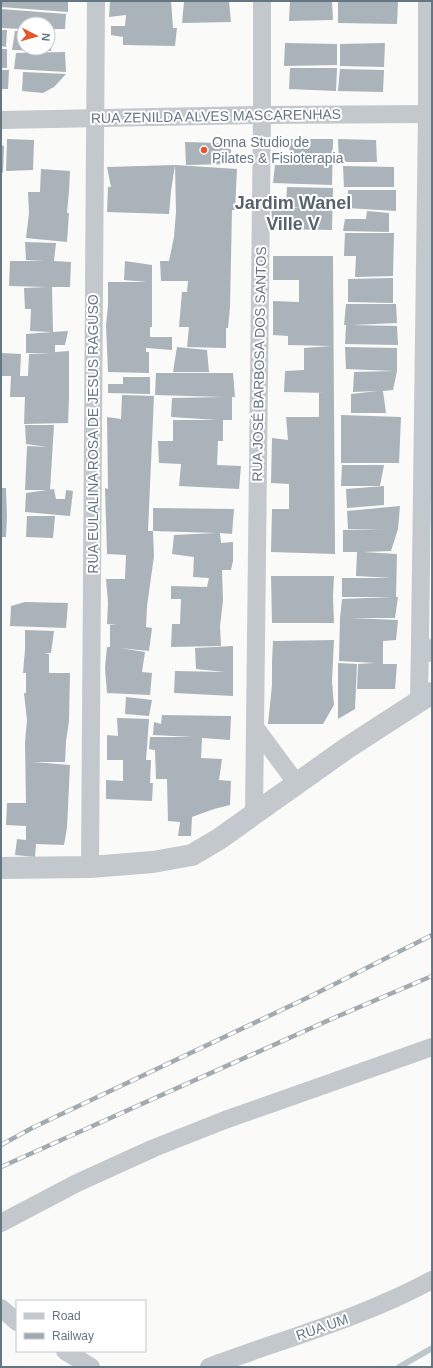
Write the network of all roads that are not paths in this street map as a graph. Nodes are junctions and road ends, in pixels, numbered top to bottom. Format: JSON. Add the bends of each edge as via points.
{"nodes":[{"id":1,"x":96,"y":1,"type":"edge"},
{"id":2,"x":262,"y":1,"type":"edge"},
{"id":3,"x":427,"y":1,"type":"edge"},
{"id":4,"x":262,"y":114,"type":"junction"},
{"id":5,"x":430,"y":114,"type":"edge"},
{"id":6,"x":95,"y":118,"type":"junction"},
{"id":7,"x":1,"y":120,"type":"edge"},
{"id":8,"x":426,"y":648,"type":"edge"},
{"id":9,"x":426,"y":696,"type":"edge"},
{"id":10,"x":255,"y":727,"type":"junction"},
{"id":11,"x":297,"y":784,"type":"junction"},
{"id":12,"x":254,"y":815,"type":"junction"},
{"id":13,"x":90,"y":867,"type":"junction"},
{"id":14,"x":1,"y":868,"type":"edge"},
{"id":15,"x":432,"y":1047,"type":"edge"},
{"id":16,"x":1,"y":1223,"type":"edge"},
{"id":17,"x":432,"y":1280,"type":"edge"},
{"id":18,"x":1,"y":1308,"type":"edge"},
{"id":19,"x":16,"y":1321,"type":"edge"},
{"id":20,"x":67,"y":1352,"type":"edge"},
{"id":21,"x":91,"y":1367,"type":"edge"},
{"id":22,"x":209,"y":1367,"type":"edge"}],
"edges":[{"from":1,"to":6,"type":"street","name":"RUA EULALINA ROSA DE JESUS RAGUSO"},
{"from":2,"to":4,"type":"street","name":"RUA JOSÉ BARBOSA DOS SANTOS"},
{"from":3,"to":5,"type":"street"},
{"from":4,"to":5,"type":"street","name":"RUA ZENILDA ALVES MASCARENHAS"},
{"from":4,"to":6,"type":"street","name":"RUA ZENILDA ALVES MASCARENHAS"},
{"from":4,"to":10,"type":"street","name":"RUA JOSÉ BARBOSA DOS SANTOS"},
{"from":5,"to":8,"type":"street"},
{"from":6,"to":7,"type":"street","name":"RUA ZENILDA ALVES MASCARENHAS"},
{"from":6,"to":13,"type":"street","name":"RUA EULALINA ROSA DE JESUS RAGUSO"},
{"from":8,"to":9,"type":"street"},
{"from":9,"to":11,"type":"street"},
{"from":10,"to":11,"type":"street"},
{"from":10,"to":12,"type":"street","name":"RUA JOSÉ BARBOSA DOS SANTOS"},
{"from":11,"to":12,"type":"street"},
{"from":12,"to":13,"type":"street","via":[[192,855],[153,862]]},
{"from":13,"to":14,"type":"street"},
{"from":15,"to":16,"type":"street","via":[[225,1120],[154,1148],[77,1183]]},
{"from":17,"to":22,"type":"street","name":"RUA UM","via":[[364,1312]]},
{"from":18,"to":19,"type":"street"},
{"from":20,"to":21,"type":"street"}]}
